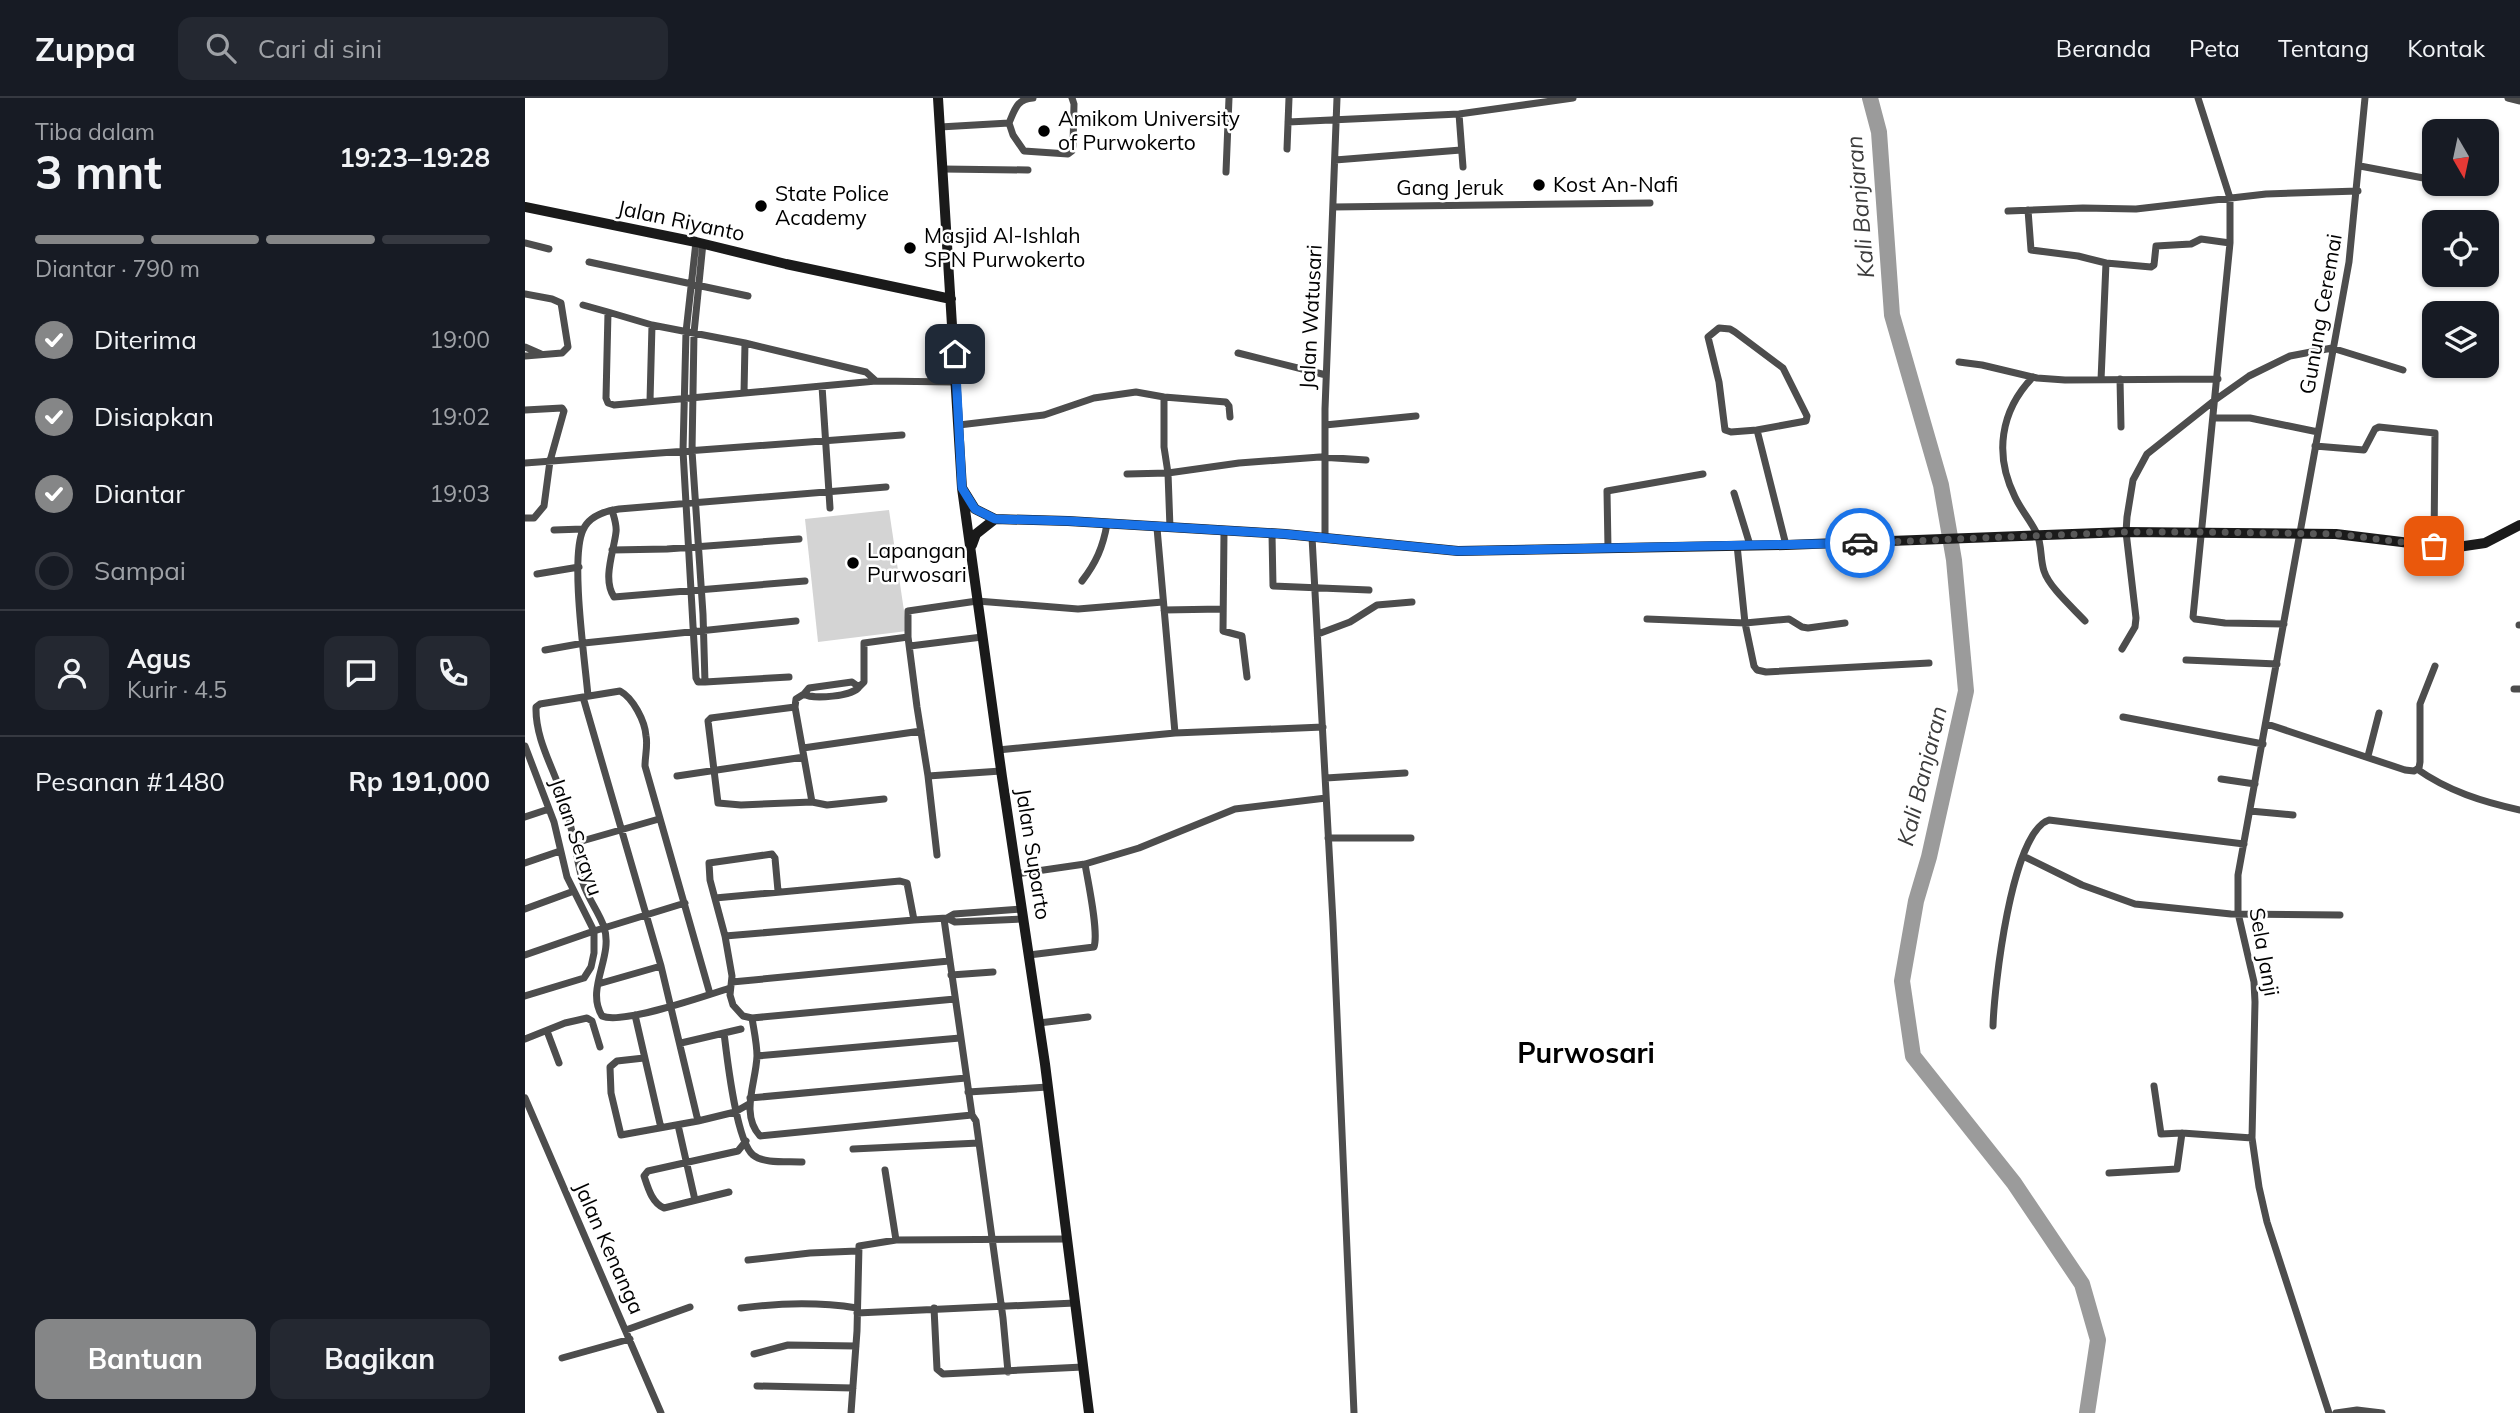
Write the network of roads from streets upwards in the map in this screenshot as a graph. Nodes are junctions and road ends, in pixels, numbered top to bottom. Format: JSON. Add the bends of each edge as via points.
{"nodes":[{"id":1,"x":938,"y":98,"type":"edge"},
{"id":2,"x":1033,"y":98,"type":"edge"},
{"id":3,"x":1072,"y":98,"type":"edge"},
{"id":4,"x":1229,"y":98,"type":"edge"},
{"id":5,"x":1289,"y":98,"type":"edge"},
{"id":6,"x":1337,"y":98,"type":"edge"},
{"id":7,"x":1573,"y":98,"type":"edge"},
{"id":8,"x":2198,"y":98,"type":"edge"},
{"id":9,"x":2365,"y":98,"type":"edge"},
{"id":10,"x":2508,"y":98,"type":"edge"},
{"id":11,"x":2520,"y":101,"type":"edge"},
{"id":12,"x":1459,"y":114,"type":"junction"},
{"id":13,"x":1337,"y":121,"type":"junction"},
{"id":14,"x":1288,"y":122,"type":"junction"},
{"id":15,"x":1009,"y":123,"type":"junction"},
{"id":16,"x":940,"y":127,"type":"junction"},
{"id":17,"x":1287,"y":149,"type":"dead end"},
{"id":18,"x":1461,"y":150,"type":"junction"},
{"id":19,"x":1335,"y":160,"type":"junction"},
{"id":20,"x":2360,"y":166,"type":"junction"},
{"id":21,"x":1463,"y":167,"type":"dead end"},
{"id":22,"x":943,"y":169,"type":"junction"},
{"id":23,"x":1028,"y":170,"type":"dead end"},
{"id":24,"x":1226,"y":172,"type":"dead end"},
{"id":25,"x":2422,"y":178,"type":"edge"},
{"id":26,"x":2358,"y":191,"type":"junction"},
{"id":27,"x":2230,"y":198,"type":"junction"},
{"id":28,"x":1650,"y":203,"type":"dead end"},
{"id":29,"x":1333,"y":206,"type":"junction"},
{"id":30,"x":525,"y":207,"type":"edge"},
{"id":31,"x":2008,"y":211,"type":"dead end"},
{"id":32,"x":2028,"y":211,"type":"junction"},
{"id":33,"x":525,"y":243,"type":"edge"},
{"id":34,"x":699,"y":243,"type":"junction"},
{"id":35,"x":2230,"y":243,"type":"junction"},
{"id":36,"x":549,"y":249,"type":"dead end"},
{"id":37,"x":589,"y":262,"type":"dead end"},
{"id":38,"x":2106,"y":263,"type":"junction"},
{"id":39,"x":695,"y":285,"type":"junction"},
{"id":40,"x":525,"y":294,"type":"edge"},
{"id":41,"x":748,"y":296,"type":"dead end"},
{"id":42,"x":951,"y":299,"type":"junction"},
{"id":43,"x":583,"y":305,"type":"dead end"},
{"id":44,"x":608,"y":312,"type":"junction"},
{"id":45,"x":652,"y":325,"type":"junction"},
{"id":46,"x":690,"y":332,"type":"junction"},
{"id":47,"x":745,"y":342,"type":"junction"},
{"id":48,"x":525,"y":348,"type":"edge"},
{"id":49,"x":2332,"y":348,"type":"junction"},
{"id":50,"x":1238,"y":353,"type":"dead end"},
{"id":51,"x":543,"y":355,"type":"junction"},
{"id":52,"x":525,"y":356,"type":"edge"},
{"id":53,"x":1959,"y":362,"type":"dead end"},
{"id":54,"x":2403,"y":370,"type":"dead end"},
{"id":55,"x":1326,"y":375,"type":"junction"},
{"id":56,"x":2033,"y":377,"type":"junction"},
{"id":57,"x":2120,"y":379,"type":"junction"},
{"id":58,"x":2218,"y":379,"type":"junction"},
{"id":59,"x":2101,"y":380,"type":"junction"},
{"id":60,"x":876,"y":381,"type":"junction"},
{"id":61,"x":956,"y":382,"type":"junction"},
{"id":62,"x":822,"y":386,"type":"junction"},
{"id":63,"x":744,"y":393,"type":"junction"},
{"id":64,"x":683,"y":397,"type":"junction"},
{"id":65,"x":1164,"y":397,"type":"junction"},
{"id":66,"x":693,"y":398,"type":"junction"},
{"id":67,"x":650,"y":401,"type":"junction"},
{"id":68,"x":2215,"y":403,"type":"junction"},
{"id":69,"x":525,"y":410,"type":"edge"},
{"id":70,"x":1416,"y":416,"type":"dead end"},
{"id":71,"x":1230,"y":417,"type":"dead end"},
{"id":72,"x":2214,"y":418,"type":"junction"},
{"id":73,"x":958,"y":425,"type":"junction"},
{"id":74,"x":1325,"y":425,"type":"junction"},
{"id":75,"x":2121,"y":427,"type":"dead end"},
{"id":76,"x":1757,"y":430,"type":"junction"},
{"id":77,"x":2318,"y":432,"type":"junction"},
{"id":78,"x":902,"y":435,"type":"dead end"},
{"id":79,"x":826,"y":441,"type":"junction"},
{"id":80,"x":2315,"y":446,"type":"junction"},
{"id":81,"x":683,"y":451,"type":"junction"},
{"id":82,"x":692,"y":451,"type":"junction"},
{"id":83,"x":1324,"y":458,"type":"junction"},
{"id":84,"x":1366,"y":460,"type":"dead end"},
{"id":85,"x":550,"y":461,"type":"junction"},
{"id":86,"x":525,"y":463,"type":"edge"},
{"id":87,"x":1168,"y":473,"type":"junction"},
{"id":88,"x":1127,"y":474,"type":"dead end"},
{"id":89,"x":1703,"y":474,"type":"dead end"},
{"id":90,"x":886,"y":487,"type":"dead end"},
{"id":91,"x":962,"y":488,"type":"junction"},
{"id":92,"x":829,"y":491,"type":"junction"},
{"id":93,"x":1734,"y":493,"type":"dead end"},
{"id":94,"x":695,"y":502,"type":"junction"},
{"id":95,"x":685,"y":503,"type":"junction"},
{"id":96,"x":830,"y":508,"type":"dead end"},
{"id":97,"x":612,"y":510,"type":"junction"},
{"id":98,"x":525,"y":519,"type":"edge"},
{"id":99,"x":995,"y":519,"type":"junction"},
{"id":100,"x":1107,"y":524,"type":"junction"},
{"id":101,"x":2520,"y":525,"type":"edge"},
{"id":102,"x":1157,"y":528,"type":"junction"},
{"id":103,"x":1170,"y":528,"type":"junction"},
{"id":104,"x":554,"y":530,"type":"dead end"},
{"id":105,"x":583,"y":530,"type":"junction"},
{"id":106,"x":1224,"y":532,"type":"junction"},
{"id":107,"x":2126,"y":532,"type":"junction"},
{"id":108,"x":2200,"y":532,"type":"junction"},
{"id":109,"x":1272,"y":534,"type":"junction"},
{"id":110,"x":2299,"y":534,"type":"junction"},
{"id":111,"x":2038,"y":536,"type":"junction"},
{"id":112,"x":1312,"y":537,"type":"junction"},
{"id":113,"x":1325,"y":538,"type":"junction"},
{"id":114,"x":799,"y":539,"type":"dead end"},
{"id":115,"x":1737,"y":545,"type":"junction"},
{"id":116,"x":1750,"y":545,"type":"junction"},
{"id":117,"x":1786,"y":545,"type":"junction"},
{"id":118,"x":698,"y":546,"type":"junction"},
{"id":119,"x":2434,"y":546,"type":"junction"},
{"id":120,"x":689,"y":547,"type":"junction"},
{"id":121,"x":1608,"y":548,"type":"junction"},
{"id":122,"x":612,"y":550,"type":"junction"},
{"id":123,"x":970,"y":553,"type":"junction"},
{"id":124,"x":579,"y":567,"type":"junction"},
{"id":125,"x":537,"y":574,"type":"dead end"},
{"id":126,"x":805,"y":581,"type":"dead end"},
{"id":127,"x":1082,"y":581,"type":"dead end"},
{"id":128,"x":1315,"y":586,"type":"junction"},
{"id":129,"x":701,"y":590,"type":"junction"},
{"id":130,"x":1369,"y":590,"type":"dead end"},
{"id":131,"x":692,"y":591,"type":"junction"},
{"id":132,"x":977,"y":601,"type":"junction"},
{"id":133,"x":1412,"y":602,"type":"dead end"},
{"id":134,"x":1164,"y":606,"type":"junction"},
{"id":135,"x":1222,"y":608,"type":"junction"},
{"id":136,"x":1647,"y":620,"type":"dead end"},
{"id":137,"x":796,"y":621,"type":"dead end"},
{"id":138,"x":2085,"y":621,"type":"dead end"},
{"id":139,"x":1745,"y":623,"type":"junction"},
{"id":140,"x":1845,"y":623,"type":"dead end"},
{"id":141,"x":2284,"y":624,"type":"junction"},
{"id":142,"x":699,"y":631,"type":"junction"},
{"id":143,"x":1318,"y":634,"type":"junction"},
{"id":144,"x":908,"y":637,"type":"junction"},
{"id":145,"x":982,"y":637,"type":"junction"},
{"id":146,"x":584,"y":643,"type":"junction"},
{"id":147,"x":910,"y":646,"type":"junction"},
{"id":148,"x":2122,"y":649,"type":"dead end"},
{"id":149,"x":545,"y":650,"type":"dead end"},
{"id":150,"x":2186,"y":660,"type":"dead end"},
{"id":151,"x":1929,"y":663,"type":"dead end"},
{"id":152,"x":2277,"y":664,"type":"junction"},
{"id":153,"x":2435,"y":666,"type":"dead end"},
{"id":154,"x":789,"y":677,"type":"dead end"},
{"id":155,"x":1247,"y":677,"type":"dead end"},
{"id":156,"x":585,"y":696,"type":"junction"},
{"id":157,"x":795,"y":707,"type":"junction"},
{"id":158,"x":2379,"y":713,"type":"dead end"},
{"id":159,"x":2123,"y":717,"type":"dead end"},
{"id":160,"x":2267,"y":724,"type":"junction"},
{"id":161,"x":1323,"y":727,"type":"junction"},
{"id":162,"x":921,"y":731,"type":"junction"},
{"id":163,"x":1175,"y":733,"type":"junction"},
{"id":164,"x":2263,"y":744,"type":"junction"},
{"id":165,"x":525,"y":746,"type":"edge"},
{"id":166,"x":803,"y":748,"type":"junction"},
{"id":167,"x":998,"y":750,"type":"junction"},
{"id":168,"x":2368,"y":756,"type":"junction"},
{"id":169,"x":804,"y":757,"type":"junction"},
{"id":170,"x":527,"y":761,"type":"edge"},
{"id":171,"x":2417,"y":769,"type":"junction"},
{"id":172,"x":714,"y":770,"type":"junction"},
{"id":173,"x":1001,"y":771,"type":"junction"},
{"id":174,"x":1405,"y":773,"type":"dead end"},
{"id":175,"x":677,"y":776,"type":"dead end"},
{"id":176,"x":928,"y":776,"type":"junction"},
{"id":177,"x":1326,"y":778,"type":"junction"},
{"id":178,"x":2221,"y":779,"type":"dead end"},
{"id":179,"x":2255,"y":784,"type":"junction"},
{"id":180,"x":1327,"y":798,"type":"junction"},
{"id":181,"x":884,"y":799,"type":"dead end"},
{"id":182,"x":812,"y":802,"type":"junction"},
{"id":183,"x":549,"y":809,"type":"junction"},
{"id":184,"x":2520,"y":810,"type":"edge"},
{"id":185,"x":2250,"y":811,"type":"junction"},
{"id":186,"x":2293,"y":815,"type":"dead end"},
{"id":187,"x":525,"y":817,"type":"edge"},
{"id":188,"x":659,"y":819,"type":"junction"},
{"id":189,"x":622,"y":830,"type":"junction"},
{"id":190,"x":1328,"y":838,"type":"junction"},
{"id":191,"x":1411,"y":838,"type":"dead end"},
{"id":192,"x":575,"y":843,"type":"junction"},
{"id":193,"x":2244,"y":844,"type":"junction"},
{"id":194,"x":560,"y":851,"type":"junction"},
{"id":195,"x":937,"y":855,"type":"dead end"},
{"id":196,"x":2023,"y":856,"type":"junction"},
{"id":197,"x":525,"y":863,"type":"edge"},
{"id":198,"x":1085,"y":864,"type":"junction"},
{"id":199,"x":1016,"y":874,"type":"junction"},
{"id":200,"x":574,"y":891,"type":"junction"},
{"id":201,"x":778,"y":891,"type":"junction"},
{"id":202,"x":715,"y":898,"type":"junction"},
{"id":203,"x":685,"y":903,"type":"junction"},
{"id":204,"x":525,"y":909,"type":"edge"},
{"id":205,"x":2238,"y":913,"type":"junction"},
{"id":206,"x":647,"y":914,"type":"junction"},
{"id":207,"x":1022,"y":914,"type":"junction"},
{"id":208,"x":2340,"y":915,"type":"dead end"},
{"id":209,"x":946,"y":918,"type":"junction"},
{"id":210,"x":914,"y":920,"type":"junction"},
{"id":211,"x":604,"y":927,"type":"junction"},
{"id":212,"x":594,"y":931,"type":"junction"},
{"id":213,"x":726,"y":936,"type":"junction"},
{"id":214,"x":525,"y":955,"type":"edge"},
{"id":215,"x":1028,"y":955,"type":"junction"},
{"id":216,"x":949,"y":961,"type":"junction"},
{"id":217,"x":661,"y":965,"type":"junction"},
{"id":218,"x":993,"y":972,"type":"dead end"},
{"id":219,"x":951,"y":975,"type":"junction"},
{"id":220,"x":598,"y":984,"type":"junction"},
{"id":221,"x":731,"y":985,"type":"junction"},
{"id":222,"x":710,"y":994,"type":"junction"},
{"id":223,"x":525,"y":996,"type":"edge"},
{"id":224,"x":954,"y":999,"type":"junction"},
{"id":225,"x":672,"y":1005,"type":"junction"},
{"id":226,"x":635,"y":1015,"type":"junction"},
{"id":227,"x":1087,"y":1017,"type":"dead end"},
{"id":228,"x":752,"y":1018,"type":"junction"},
{"id":229,"x":1039,"y":1023,"type":"junction"},
{"id":230,"x":1993,"y":1026,"type":"dead end"},
{"id":231,"x":741,"y":1029,"type":"dead end"},
{"id":232,"x":547,"y":1031,"type":"junction"},
{"id":233,"x":724,"y":1033,"type":"junction"},
{"id":234,"x":960,"y":1038,"type":"junction"},
{"id":235,"x":525,"y":1040,"type":"edge"},
{"id":236,"x":681,"y":1043,"type":"junction"},
{"id":237,"x":600,"y":1047,"type":"dead end"},
{"id":238,"x":757,"y":1056,"type":"junction"},
{"id":239,"x":644,"y":1058,"type":"junction"},
{"id":240,"x":559,"y":1063,"type":"dead end"},
{"id":241,"x":966,"y":1078,"type":"junction"},
{"id":242,"x":2154,"y":1086,"type":"dead end"},
{"id":243,"x":1048,"y":1087,"type":"junction"},
{"id":244,"x":968,"y":1092,"type":"junction"},
{"id":245,"x":525,"y":1098,"type":"edge"},
{"id":246,"x":750,"y":1101,"type":"junction"},
{"id":247,"x":735,"y":1112,"type":"junction"},
{"id":248,"x":972,"y":1115,"type":"junction"},
{"id":249,"x":534,"y":1119,"type":"junction"},
{"id":250,"x":698,"y":1121,"type":"junction"},
{"id":251,"x":525,"y":1122,"type":"edge"},
{"id":252,"x":678,"y":1125,"type":"junction"},
{"id":253,"x":661,"y":1129,"type":"junction"},
{"id":254,"x":2182,"y":1133,"type":"junction"},
{"id":255,"x":2252,"y":1138,"type":"junction"},
{"id":256,"x":746,"y":1141,"type":"junction"},
{"id":257,"x":979,"y":1143,"type":"junction"},
{"id":258,"x":853,"y":1149,"type":"dead end"},
{"id":259,"x":686,"y":1163,"type":"junction"},
{"id":260,"x":802,"y":1163,"type":"dead end"},
{"id":261,"x":885,"y":1171,"type":"dead end"},
{"id":262,"x":2109,"y":1173,"type":"dead end"},
{"id":263,"x":729,"y":1192,"type":"dead end"},
{"id":264,"x":695,"y":1200,"type":"junction"},
{"id":265,"x":991,"y":1238,"type":"junction"},
{"id":266,"x":1067,"y":1239,"type":"junction"},
{"id":267,"x":896,"y":1240,"type":"junction"},
{"id":268,"x":857,"y":1251,"type":"junction"},
{"id":269,"x":748,"y":1260,"type":"dead end"},
{"id":270,"x":1075,"y":1303,"type":"junction"},
{"id":271,"x":689,"y":1307,"type":"dead end"},
{"id":272,"x":1001,"y":1307,"type":"junction"},
{"id":273,"x":741,"y":1308,"type":"dead end"},
{"id":274,"x":934,"y":1308,"type":"junction"},
{"id":275,"x":857,"y":1310,"type":"junction"},
{"id":276,"x":626,"y":1330,"type":"junction"},
{"id":277,"x":630,"y":1339,"type":"junction"},
{"id":278,"x":856,"y":1346,"type":"junction"},
{"id":279,"x":754,"y":1354,"type":"dead end"},
{"id":280,"x":562,"y":1358,"type":"dead end"},
{"id":281,"x":1083,"y":1367,"type":"junction"},
{"id":282,"x":1008,"y":1372,"type":"junction"},
{"id":283,"x":757,"y":1386,"type":"dead end"},
{"id":284,"x":853,"y":1388,"type":"junction"},
{"id":285,"x":661,"y":1413,"type":"edge"},
{"id":286,"x":851,"y":1413,"type":"edge"},
{"id":287,"x":1090,"y":1413,"type":"edge"},
{"id":288,"x":1355,"y":1413,"type":"edge"},
{"id":289,"x":2329,"y":1413,"type":"edge"},
{"id":290,"x":2336,"y":1413,"type":"edge"},
{"id":291,"x":2382,"y":1413,"type":"edge"}],
"edges":[{"from":1,"to":16,"type":"street","name":"Jalan Suparto"},
{"from":2,"to":15,"type":"street","via":[[1018,103]]},
{"from":3,"to":15,"type":"street","via":[[1073,146],[1068,154],[1024,150]]},
{"from":4,"to":24,"type":"street"},
{"from":5,"to":14,"type":"street"},
{"from":6,"to":13,"type":"street","name":"Jalan Watusari"},
{"from":7,"to":12,"type":"street"},
{"from":8,"to":27,"type":"street"},
{"from":9,"to":20,"type":"street","name":"Gunung Ceremai"},
{"from":10,"to":11,"type":"street"},
{"from":12,"to":13,"type":"street"},
{"from":12,"to":18,"type":"street"},
{"from":13,"to":14,"type":"street"},
{"from":13,"to":19,"type":"street","name":"Jalan Watusari"},
{"from":14,"to":17,"type":"street"},
{"from":15,"to":16,"type":"street"},
{"from":16,"to":22,"type":"street","name":"Jalan Suparto"},
{"from":18,"to":19,"type":"street"},
{"from":18,"to":21,"type":"street"},
{"from":19,"to":29,"type":"street","name":"Jalan Watusari"},
{"from":20,"to":25,"type":"street"},
{"from":20,"to":26,"type":"street","name":"Gunung Ceremai"},
{"from":22,"to":23,"type":"street"},
{"from":22,"to":42,"type":"street","name":"Jalan Suparto"},
{"from":26,"to":27,"type":"street"},
{"from":26,"to":49,"type":"street","name":"Gunung Ceremai"},
{"from":27,"to":32,"type":"street","via":[[2136,209]]},
{"from":27,"to":35,"type":"street"},
{"from":28,"to":29,"type":"street","name":"Gang Jeruk"},
{"from":29,"to":55,"type":"street","name":"Jalan Watusari"},
{"from":30,"to":34,"type":"street","name":"Jalan Riyanto"},
{"from":31,"to":32,"type":"street"},
{"from":32,"to":38,"type":"street","via":[[2031,250]]},
{"from":33,"to":36,"type":"street"},
{"from":34,"to":39,"type":"street"},
{"from":34,"to":42,"type":"street","name":"Jalan Riyanto"},
{"from":35,"to":38,"type":"street","via":[[2201,239],[2157,246],[2151,267]]},
{"from":35,"to":58,"type":"street"},
{"from":37,"to":39,"type":"street"},
{"from":38,"to":59,"type":"street"},
{"from":39,"to":41,"type":"street"},
{"from":39,"to":46,"type":"street"},
{"from":40,"to":51,"type":"street","via":[[556,300],[562,306],[568,347],[562,353]]},
{"from":42,"to":61,"type":"street","name":"Jalan Suparto"},
{"from":43,"to":44,"type":"street"},
{"from":44,"to":45,"type":"street"},
{"from":44,"to":67,"type":"street","via":[[608,403]]},
{"from":45,"to":46,"type":"street"},
{"from":45,"to":67,"type":"street"},
{"from":46,"to":47,"type":"street"},
{"from":46,"to":64,"type":"street"},
{"from":46,"to":66,"type":"street"},
{"from":47,"to":60,"type":"street","via":[[866,372]]},
{"from":47,"to":63,"type":"street"},
{"from":48,"to":51,"type":"street"},
{"from":49,"to":54,"type":"street"},
{"from":49,"to":68,"type":"street","via":[[2272,363]]},
{"from":49,"to":77,"type":"street","name":"Gunung Ceremai"},
{"from":50,"to":55,"type":"street"},
{"from":51,"to":52,"type":"street"},
{"from":53,"to":56,"type":"street"},
{"from":55,"to":74,"type":"street","name":"Jalan Watusari"},
{"from":56,"to":59,"type":"street"},
{"from":56,"to":111,"type":"street","via":[[2006,418],[2004,453],[2010,486]]},
{"from":57,"to":58,"type":"street"},
{"from":57,"to":59,"type":"street"},
{"from":57,"to":75,"type":"street"},
{"from":58,"to":68,"type":"street"},
{"from":60,"to":61,"type":"street"},
{"from":60,"to":62,"type":"street"},
{"from":61,"to":73,"type":"street","name":"Jalan Suparto"},
{"from":62,"to":63,"type":"street"},
{"from":62,"to":79,"type":"street"},
{"from":63,"to":66,"type":"street"},
{"from":64,"to":66,"type":"street"},
{"from":64,"to":67,"type":"street"},
{"from":64,"to":81,"type":"street"},
{"from":65,"to":71,"type":"street","via":[[1226,402]]},
{"from":65,"to":73,"type":"street","via":[[1136,392],[1109,395],[1044,415]]},
{"from":65,"to":87,"type":"street"},
{"from":66,"to":82,"type":"street"},
{"from":68,"to":72,"type":"street"},
{"from":68,"to":107,"type":"street","via":[[2139,464]]},
{"from":69,"to":85,"type":"street","via":[[555,407],[564,411]]},
{"from":70,"to":74,"type":"street"},
{"from":72,"to":77,"type":"street","via":[[2251,418]]},
{"from":72,"to":108,"type":"street"},
{"from":73,"to":91,"type":"street","name":"Jalan Suparto"},
{"from":74,"to":83,"type":"street","name":"Jalan Watusari"},
{"from":76,"to":76,"type":"street","via":[[1805,421],[1807,416],[1780,365],[1735,332],[1719,328],[1708,337],[1708,345],[1725,429]]},
{"from":76,"to":117,"type":"street"},
{"from":77,"to":80,"type":"street","name":"Gunung Ceremai"},
{"from":78,"to":79,"type":"street"},
{"from":79,"to":82,"type":"street"},
{"from":79,"to":92,"type":"street"},
{"from":80,"to":110,"type":"street","name":"Gunung Ceremai"},
{"from":80,"to":119,"type":"street","via":[[2363,450],[2379,427],[2435,433]]},
{"from":81,"to":82,"type":"street"},
{"from":81,"to":85,"type":"street"},
{"from":81,"to":95,"type":"street"},
{"from":82,"to":94,"type":"street"},
{"from":83,"to":84,"type":"street"},
{"from":83,"to":87,"type":"street"},
{"from":83,"to":113,"type":"street","name":"Jalan Watusari"},
{"from":85,"to":86,"type":"street"},
{"from":85,"to":98,"type":"street","via":[[544,506],[540,514]]},
{"from":87,"to":88,"type":"street"},
{"from":87,"to":103,"type":"street"},
{"from":89,"to":121,"type":"street","via":[[1607,491]]},
{"from":90,"to":92,"type":"street"},
{"from":91,"to":99,"type":"street","via":[[975,509]]},
{"from":91,"to":123,"type":"street","name":"Jalan Suparto"},
{"from":92,"to":94,"type":"street"},
{"from":92,"to":96,"type":"street"},
{"from":93,"to":116,"type":"street"},
{"from":94,"to":95,"type":"street"},
{"from":94,"to":118,"type":"street"},
{"from":95,"to":97,"type":"street"},
{"from":95,"to":120,"type":"street"},
{"from":97,"to":105,"type":"street","via":[[597,516]]},
{"from":97,"to":122,"type":"street","via":[[617,528]]},
{"from":99,"to":100,"type":"street"},
{"from":99,"to":123,"type":"street","via":[[976,534]]},
{"from":100,"to":102,"type":"street"},
{"from":100,"to":127,"type":"street","via":[[1098,557]]},
{"from":101,"to":119,"type":"street","via":[[2478,545]]},
{"from":102,"to":103,"type":"street"},
{"from":102,"to":134,"type":"street"},
{"from":103,"to":106,"type":"street"},
{"from":104,"to":105,"type":"street"},
{"from":105,"to":124,"type":"street"},
{"from":106,"to":109,"type":"street"},
{"from":106,"to":135,"type":"street"},
{"from":107,"to":108,"type":"street"},
{"from":107,"to":111,"type":"street"},
{"from":107,"to":148,"type":"street","via":[[2136,618]]},
{"from":108,"to":110,"type":"street"},
{"from":108,"to":141,"type":"street","via":[[2195,619]]},
{"from":109,"to":112,"type":"street"},
{"from":109,"to":128,"type":"street","via":[[1273,586]]},
{"from":110,"to":119,"type":"street"},
{"from":110,"to":141,"type":"street","name":"Sela Janji"},
{"from":111,"to":117,"type":"street"},
{"from":111,"to":138,"type":"street","via":[[2045,576]]},
{"from":112,"to":113,"type":"street"},
{"from":112,"to":128,"type":"street"},
{"from":113,"to":121,"type":"street","via":[[1458,551]]},
{"from":114,"to":118,"type":"street"},
{"from":115,"to":116,"type":"street"},
{"from":115,"to":121,"type":"street"},
{"from":115,"to":139,"type":"street"},
{"from":116,"to":117,"type":"street"},
{"from":118,"to":120,"type":"street"},
{"from":118,"to":129,"type":"street"},
{"from":120,"to":122,"type":"street"},
{"from":120,"to":131,"type":"street"},
{"from":122,"to":131,"type":"street","via":[[609,565],[614,597]]},
{"from":123,"to":132,"type":"street","name":"Jalan Suparto"},
{"from":124,"to":125,"type":"street"},
{"from":124,"to":146,"type":"street"},
{"from":126,"to":129,"type":"street"},
{"from":128,"to":130,"type":"street"},
{"from":128,"to":143,"type":"street"},
{"from":129,"to":131,"type":"street"},
{"from":129,"to":142,"type":"street"},
{"from":131,"to":142,"type":"street"},
{"from":132,"to":134,"type":"street","via":[[1078,609]]},
{"from":132,"to":144,"type":"street","via":[[908,611]]},
{"from":132,"to":145,"type":"street","name":"Jalan Suparto"},
{"from":133,"to":143,"type":"street","via":[[1377,605]]},
{"from":134,"to":135,"type":"street"},
{"from":134,"to":163,"type":"street"},
{"from":135,"to":155,"type":"street","via":[[1223,631],[1243,636]]},
{"from":136,"to":139,"type":"street"},
{"from":137,"to":142,"type":"street"},
{"from":139,"to":140,"type":"street","via":[[1789,619],[1808,628]]},
{"from":139,"to":151,"type":"street","via":[[1754,666],[1766,672]]},
{"from":141,"to":152,"type":"street","name":"Sela Janji"},
{"from":142,"to":146,"type":"street"},
{"from":142,"to":154,"type":"street","via":[[705,682]]},
{"from":143,"to":161,"type":"street"},
{"from":144,"to":147,"type":"street"},
{"from":144,"to":157,"type":"street","via":[[863,643],[865,682],[853,693],[812,698],[803,694]]},
{"from":145,"to":147,"type":"street"},
{"from":145,"to":167,"type":"street","name":"Jalan Suparto"},
{"from":146,"to":149,"type":"street"},
{"from":146,"to":156,"type":"street"},
{"from":147,"to":162,"type":"street"},
{"from":150,"to":152,"type":"street"},
{"from":152,"to":160,"type":"street","name":"Sela Janji"},
{"from":153,"to":171,"type":"street","via":[[2420,704]]},
{"from":156,"to":188,"type":"street","via":[[620,691],[634,706],[647,737],[645,766]]},
{"from":156,"to":189,"type":"street"},
{"from":156,"to":192,"type":"street","via":[[546,702],[536,707],[535,715]]},
{"from":157,"to":166,"type":"street"},
{"from":157,"to":172,"type":"street","via":[[711,718]]},
{"from":158,"to":168,"type":"street"},
{"from":159,"to":164,"type":"street"},
{"from":160,"to":164,"type":"street","name":"Sela Janji"},
{"from":160,"to":168,"type":"street"},
{"from":161,"to":163,"type":"street"},
{"from":161,"to":177,"type":"street"},
{"from":162,"to":166,"type":"street"},
{"from":162,"to":176,"type":"street"},
{"from":163,"to":167,"type":"street"},
{"from":164,"to":179,"type":"street","name":"Sela Janji"},
{"from":165,"to":170,"type":"street","name":"Jalan Serayu"},
{"from":166,"to":169,"type":"street"},
{"from":167,"to":173,"type":"street","name":"Jalan Suparto"},
{"from":168,"to":171,"type":"street","via":[[2405,770]]},
{"from":169,"to":172,"type":"street"},
{"from":169,"to":182,"type":"street"},
{"from":170,"to":183,"type":"street","name":"Jalan Serayu"},
{"from":171,"to":184,"type":"street","via":[[2437,783]]},
{"from":172,"to":175,"type":"street"},
{"from":172,"to":182,"type":"street","via":[[720,804]]},
{"from":173,"to":176,"type":"street"},
{"from":173,"to":199,"type":"street","name":"Jalan Suparto"},
{"from":174,"to":177,"type":"street"},
{"from":176,"to":195,"type":"street"},
{"from":177,"to":180,"type":"street"},
{"from":178,"to":179,"type":"street"},
{"from":179,"to":185,"type":"street","name":"Sela Janji"},
{"from":180,"to":190,"type":"street"},
{"from":180,"to":198,"type":"street","via":[[1221,813],[1139,848]]},
{"from":181,"to":182,"type":"street","via":[[827,805]]},
{"from":183,"to":187,"type":"street"},
{"from":183,"to":194,"type":"street","name":"Jalan Serayu"},
{"from":185,"to":186,"type":"street"},
{"from":185,"to":193,"type":"street","name":"Sela Janji"},
{"from":188,"to":189,"type":"street"},
{"from":188,"to":203,"type":"street"},
{"from":189,"to":192,"type":"street"},
{"from":189,"to":206,"type":"street"},
{"from":190,"to":191,"type":"street"},
{"from":190,"to":288,"type":"street"},
{"from":192,"to":211,"type":"street","via":[[587,895]]},
{"from":193,"to":196,"type":"street","via":[[2049,820],[2042,823]]},
{"from":193,"to":205,"type":"street","name":"Sela Janji"},
{"from":194,"to":197,"type":"street"},
{"from":194,"to":200,"type":"street","name":"Jalan Serayu"},
{"from":196,"to":205,"type":"street","via":[[2135,904]]},
{"from":196,"to":230,"type":"street","via":[[2003,925]]},
{"from":198,"to":199,"type":"street"},
{"from":198,"to":215,"type":"street","via":[[1094,947]]},
{"from":199,"to":207,"type":"street","name":"Jalan Suparto"},
{"from":200,"to":204,"type":"street"},
{"from":200,"to":212,"type":"street","name":"Jalan Serayu"},
{"from":201,"to":202,"type":"street"},
{"from":201,"to":202,"type":"street","via":[[775,858],[761,854],[709,863]]},
{"from":201,"to":210,"type":"street","via":[[900,881],[907,883]]},
{"from":202,"to":213,"type":"street"},
{"from":203,"to":206,"type":"street"},
{"from":203,"to":222,"type":"street"},
{"from":205,"to":208,"type":"street"},
{"from":205,"to":255,"type":"street","name":"Sela Janji","via":[[2256,1012]]},
{"from":206,"to":211,"type":"street"},
{"from":206,"to":217,"type":"street"},
{"from":207,"to":209,"type":"street","via":[[955,922]]},
{"from":207,"to":215,"type":"street","name":"Jalan Suparto"},
{"from":209,"to":210,"type":"street"},
{"from":209,"to":216,"type":"street"},
{"from":210,"to":213,"type":"street"},
{"from":211,"to":212,"type":"street"},
{"from":211,"to":220,"type":"street","via":[[605,955]]},
{"from":212,"to":214,"type":"street"},
{"from":212,"to":223,"type":"street","via":[[591,967],[584,978]]},
{"from":213,"to":221,"type":"street"},
{"from":215,"to":229,"type":"street","name":"Jalan Suparto"},
{"from":216,"to":219,"type":"street"},
{"from":216,"to":221,"type":"street"},
{"from":217,"to":220,"type":"street"},
{"from":217,"to":225,"type":"street"},
{"from":218,"to":219,"type":"street"},
{"from":219,"to":224,"type":"street"},
{"from":220,"to":226,"type":"street","via":[[595,998],[602,1016]]},
{"from":221,"to":222,"type":"street"},
{"from":221,"to":228,"type":"street","via":[[737,1012]]},
{"from":222,"to":225,"type":"street"},
{"from":224,"to":228,"type":"street"},
{"from":224,"to":234,"type":"street"},
{"from":225,"to":226,"type":"street"},
{"from":225,"to":236,"type":"street"},
{"from":226,"to":239,"type":"street"},
{"from":227,"to":229,"type":"street"},
{"from":228,"to":238,"type":"street"},
{"from":229,"to":243,"type":"street","name":"Jalan Suparto"},
{"from":231,"to":233,"type":"street"},
{"from":232,"to":235,"type":"street"},
{"from":232,"to":237,"type":"street","via":[[587,1018]]},
{"from":232,"to":240,"type":"street"},
{"from":233,"to":236,"type":"street"},
{"from":233,"to":247,"type":"street"},
{"from":234,"to":238,"type":"street"},
{"from":234,"to":241,"type":"street"},
{"from":236,"to":250,"type":"street"},
{"from":238,"to":246,"type":"street"},
{"from":239,"to":253,"type":"street"},
{"from":239,"to":253,"type":"street","via":[[617,1061],[610,1067],[617,1120],[622,1136]]},
{"from":241,"to":244,"type":"street"},
{"from":241,"to":246,"type":"street"},
{"from":242,"to":254,"type":"street","via":[[2161,1134]]},
{"from":243,"to":244,"type":"street"},
{"from":243,"to":266,"type":"street","name":"Jalan Suparto"},
{"from":244,"to":248,"type":"street"},
{"from":245,"to":249,"type":"street","name":"Jalan Kenanga"},
{"from":246,"to":247,"type":"street"},
{"from":246,"to":248,"type":"street","via":[[760,1136]]},
{"from":247,"to":250,"type":"street"},
{"from":247,"to":256,"type":"street"},
{"from":248,"to":257,"type":"street"},
{"from":249,"to":251,"type":"street"},
{"from":249,"to":276,"type":"street","name":"Jalan Kenanga"},
{"from":250,"to":252,"type":"street"},
{"from":252,"to":253,"type":"street"},
{"from":252,"to":259,"type":"street"},
{"from":254,"to":255,"type":"street"},
{"from":254,"to":262,"type":"street","via":[[2177,1169]]},
{"from":255,"to":289,"type":"street","name":"Sela Janji","via":[[2267,1222]]},
{"from":256,"to":259,"type":"street","via":[[738,1151]]},
{"from":256,"to":260,"type":"street","via":[[755,1157]]},
{"from":257,"to":258,"type":"street"},
{"from":257,"to":265,"type":"street"},
{"from":259,"to":264,"type":"street"},
{"from":259,"to":264,"type":"street","via":[[644,1175],[651,1197],[661,1207]]},
{"from":261,"to":267,"type":"street"},
{"from":263,"to":264,"type":"street"},
{"from":265,"to":266,"type":"street"},
{"from":265,"to":267,"type":"street"},
{"from":265,"to":272,"type":"street"},
{"from":266,"to":270,"type":"street","name":"Jalan Suparto"},
{"from":267,"to":268,"type":"street","via":[[861,1245]]},
{"from":268,"to":269,"type":"street"},
{"from":268,"to":275,"type":"street"},
{"from":270,"to":272,"type":"street"},
{"from":270,"to":281,"type":"street","name":"Jalan Suparto"},
{"from":271,"to":276,"type":"street"},
{"from":272,"to":274,"type":"street"},
{"from":272,"to":282,"type":"street"},
{"from":273,"to":275,"type":"street","via":[[821,1304]]},
{"from":274,"to":275,"type":"street"},
{"from":274,"to":282,"type":"street","via":[[939,1372]]},
{"from":275,"to":278,"type":"street"},
{"from":276,"to":277,"type":"street","name":"Jalan Kenanga"},
{"from":277,"to":280,"type":"street"},
{"from":277,"to":285,"type":"street","name":"Jalan Kenanga"},
{"from":278,"to":279,"type":"street","via":[[788,1345]]},
{"from":278,"to":284,"type":"street"},
{"from":281,"to":282,"type":"street"},
{"from":281,"to":287,"type":"street","name":"Jalan Suparto"},
{"from":283,"to":284,"type":"street"},
{"from":284,"to":286,"type":"street"},
{"from":290,"to":291,"type":"street"}]}
